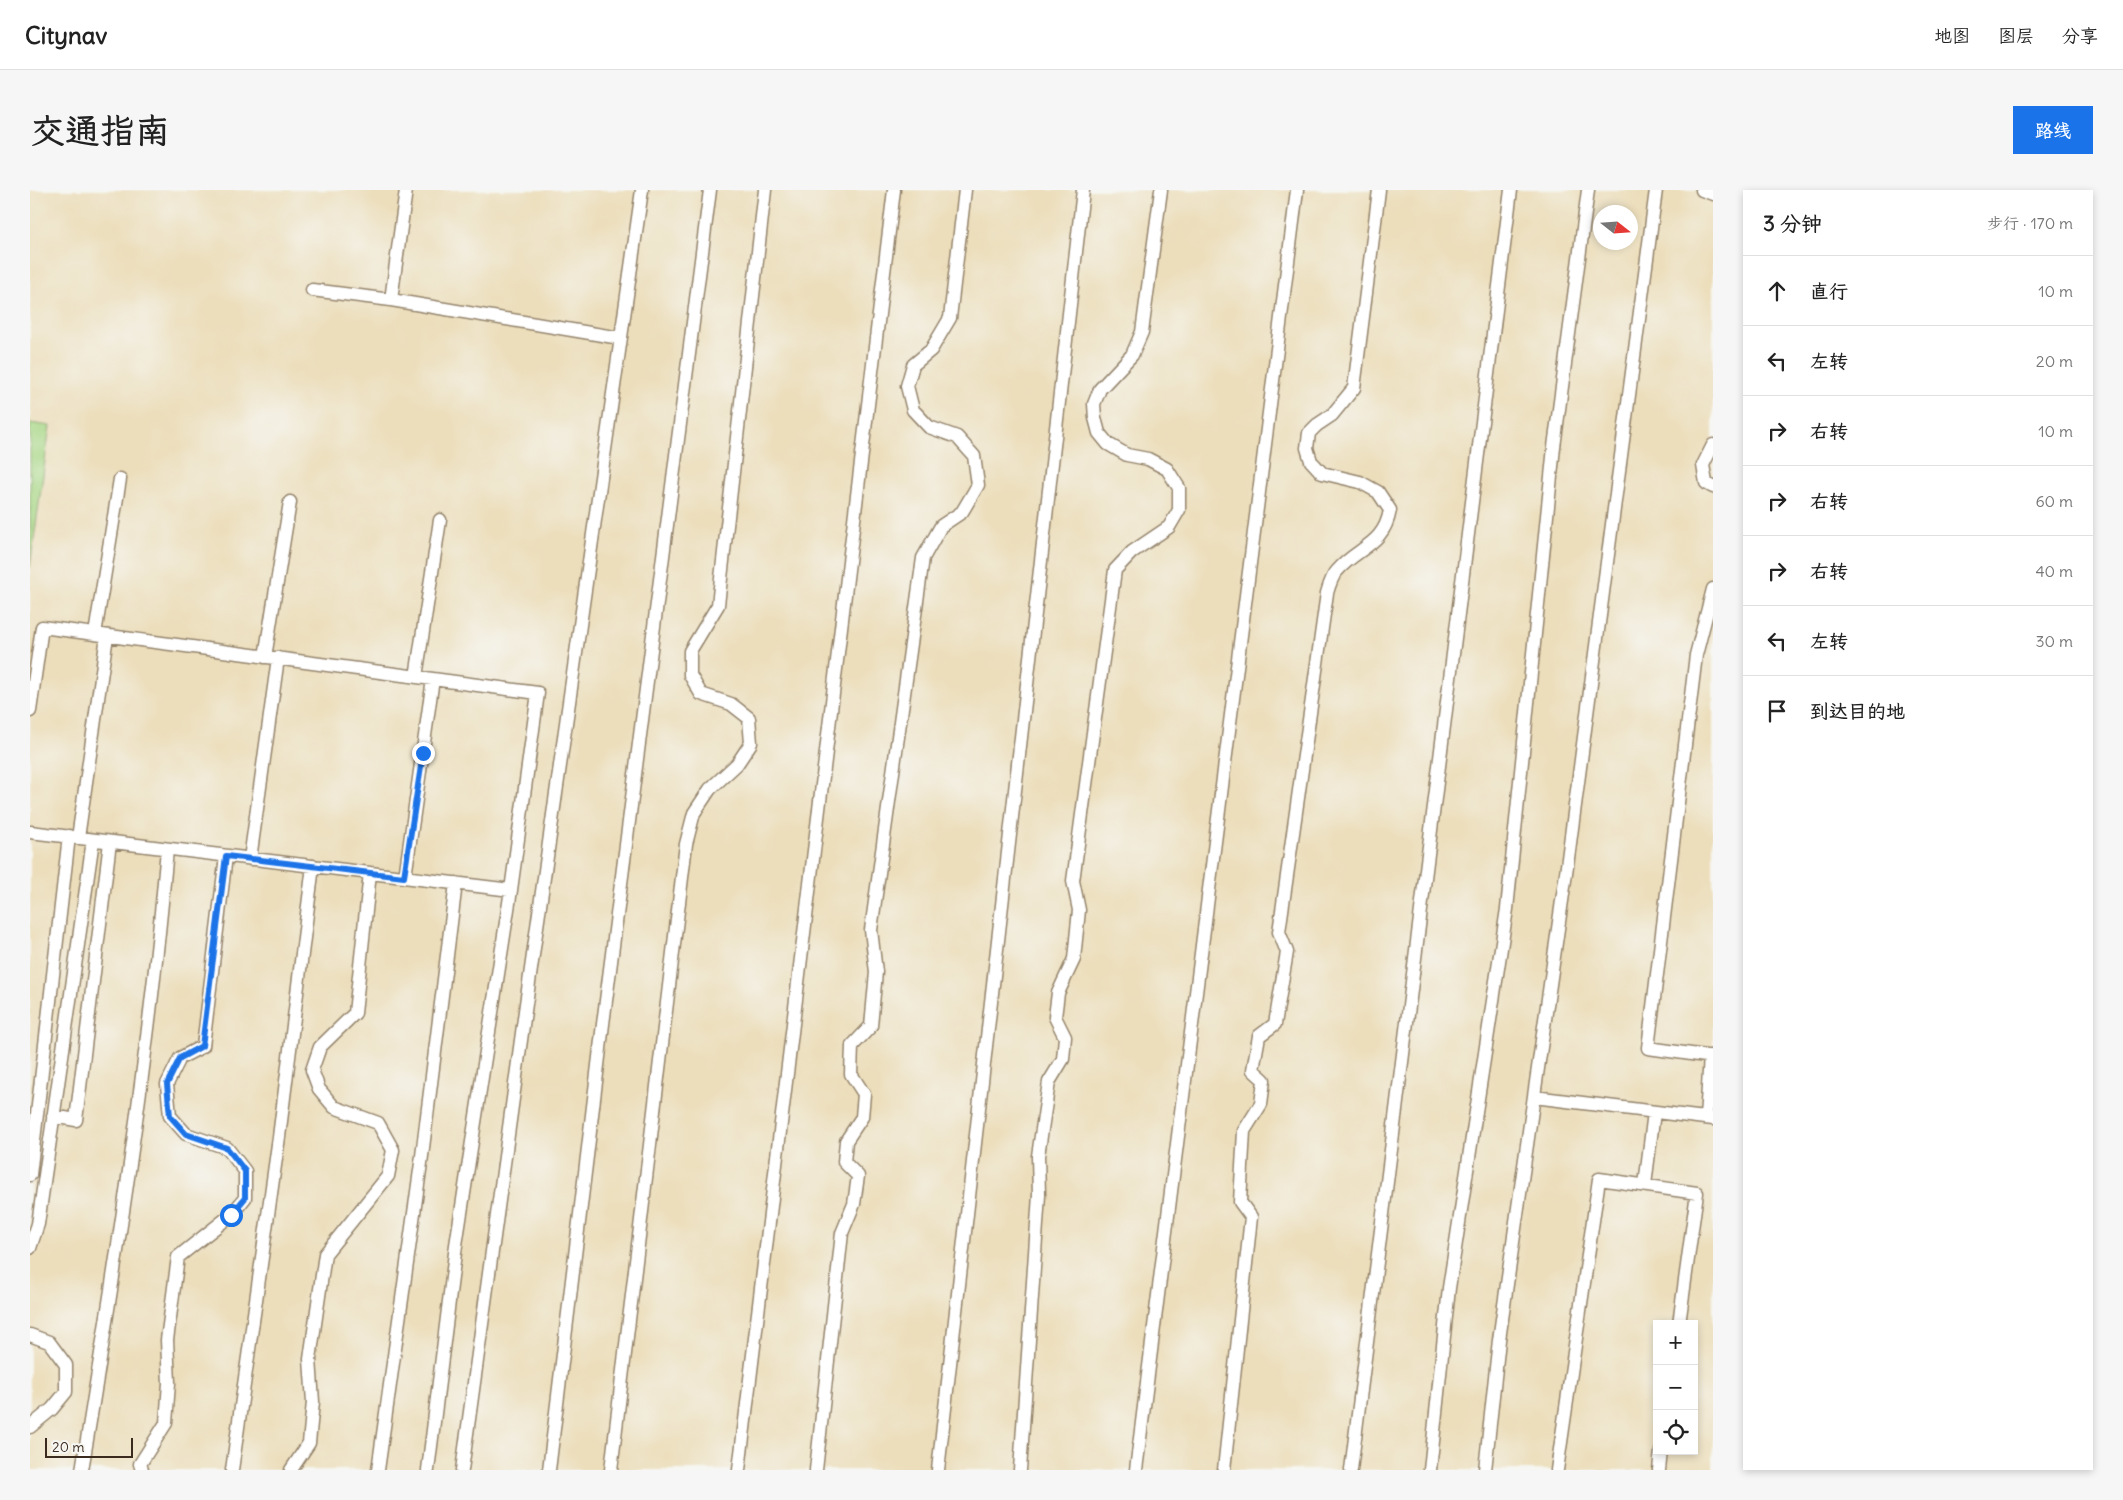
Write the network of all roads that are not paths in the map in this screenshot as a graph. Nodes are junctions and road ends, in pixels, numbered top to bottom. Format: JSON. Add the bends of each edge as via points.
{"nodes":[{"id":1,"x":406,"y":190,"type":"edge"},
{"id":2,"x":642,"y":190,"type":"edge"},
{"id":3,"x":710,"y":190,"type":"edge"},
{"id":4,"x":765,"y":190,"type":"edge"},
{"id":5,"x":894,"y":190,"type":"edge"},
{"id":6,"x":965,"y":190,"type":"edge"},
{"id":7,"x":1083,"y":190,"type":"edge"},
{"id":8,"x":1161,"y":190,"type":"edge"},
{"id":9,"x":1297,"y":190,"type":"edge"},
{"id":10,"x":1379,"y":190,"type":"edge"},
{"id":11,"x":1511,"y":190,"type":"edge"},
{"id":12,"x":1588,"y":190,"type":"edge"},
{"id":13,"x":1656,"y":190,"type":"edge"},
{"id":14,"x":1702,"y":190,"type":"edge"},
{"id":15,"x":1713,"y":194,"type":"edge"},
{"id":16,"x":312,"y":290,"type":"dead end"},
{"id":17,"x":391,"y":300,"type":"junction"},
{"id":18,"x":620,"y":338,"type":"junction"},
{"id":19,"x":1713,"y":445,"type":"edge"},
{"id":20,"x":120,"y":479,"type":"dead end"},
{"id":21,"x":1713,"y":487,"type":"edge"},
{"id":22,"x":290,"y":502,"type":"dead end"},
{"id":23,"x":440,"y":520,"type":"dead end"},
{"id":24,"x":1713,"y":589,"type":"edge"},
{"id":25,"x":101,"y":635,"type":"junction"},
{"id":26,"x":265,"y":657,"type":"junction"},
{"id":27,"x":278,"y":658,"type":"junction"},
{"id":28,"x":416,"y":676,"type":"junction"},
{"id":29,"x":433,"y":679,"type":"junction"},
{"id":30,"x":30,"y":711,"type":"edge"},
{"id":31,"x":30,"y":832,"type":"edge"},
{"id":32,"x":74,"y":837,"type":"junction"},
{"id":33,"x":93,"y":840,"type":"junction"},
{"id":34,"x":110,"y":842,"type":"junction"},
{"id":35,"x":168,"y":848,"type":"junction"},
{"id":36,"x":226,"y":856,"type":"junction"},
{"id":37,"x":250,"y":858,"type":"junction"},
{"id":38,"x":313,"y":866,"type":"junction"},
{"id":39,"x":370,"y":873,"type":"junction"},
{"id":40,"x":404,"y":877,"type":"junction"},
{"id":41,"x":456,"y":884,"type":"junction"},
{"id":42,"x":511,"y":890,"type":"junction"},
{"id":43,"x":1711,"y":1056,"type":"edge"},
{"id":44,"x":1534,"y":1097,"type":"junction"},
{"id":45,"x":1654,"y":1112,"type":"junction"},
{"id":46,"x":53,"y":1116,"type":"junction"},
{"id":47,"x":1710,"y":1118,"type":"edge"},
{"id":48,"x":30,"y":1175,"type":"edge"},
{"id":49,"x":1645,"y":1185,"type":"junction"},
{"id":50,"x":30,"y":1248,"type":"edge"},
{"id":51,"x":1680,"y":1320,"type":"edge"},
{"id":52,"x":30,"y":1335,"type":"edge"},
{"id":53,"x":30,"y":1427,"type":"edge"},
{"id":54,"x":1661,"y":1455,"type":"edge"},
{"id":55,"x":82,"y":1470,"type":"edge"},
{"id":56,"x":142,"y":1470,"type":"edge"},
{"id":57,"x":232,"y":1470,"type":"edge"},
{"id":58,"x":291,"y":1470,"type":"edge"},
{"id":59,"x":378,"y":1470,"type":"edge"},
{"id":60,"x":428,"y":1470,"type":"edge"},
{"id":61,"x":462,"y":1470,"type":"edge"},
{"id":62,"x":549,"y":1470,"type":"edge"},
{"id":63,"x":611,"y":1470,"type":"edge"},
{"id":64,"x":739,"y":1470,"type":"edge"},
{"id":65,"x":816,"y":1470,"type":"edge"},
{"id":66,"x":938,"y":1470,"type":"edge"},
{"id":67,"x":1020,"y":1470,"type":"edge"},
{"id":68,"x":1136,"y":1470,"type":"edge"},
{"id":69,"x":1224,"y":1470,"type":"edge"},
{"id":70,"x":1351,"y":1470,"type":"edge"},
{"id":71,"x":1430,"y":1470,"type":"edge"},
{"id":72,"x":1485,"y":1470,"type":"edge"},
{"id":73,"x":1557,"y":1470,"type":"edge"},
{"id":74,"x":1659,"y":1470,"type":"edge"}],
"edges":[{"from":1,"to":17,"type":"lane"},
{"from":2,"to":18,"type":"lane"},
{"from":3,"to":62,"type":"lane"},
{"from":4,"to":63,"type":"lane","via":[[718,605],[690,651],[690,675],[701,694],[731,704],[749,718],[751,743],[737,764],[710,789],[694,813],[686,844]]},
{"from":5,"to":64,"type":"lane"},
{"from":6,"to":65,"type":"lane","via":[[950,318],[931,350],[913,365],[907,386],[912,410],[929,427],[957,438],[974,456],[978,485],[962,512],[941,526],[923,558],[870,930],[876,972],[871,1026],[852,1046],[851,1074],[864,1094],[862,1117],[846,1141],[844,1162],[858,1176],[854,1204],[842,1233]]},
{"from":7,"to":66,"type":"lane"},
{"from":8,"to":67,"type":"lane","via":[[1142,332],[1132,355],[1100,390],[1094,404],[1094,418],[1108,444],[1127,455],[1148,459],[1166,469],[1179,488],[1179,510],[1169,527],[1132,552],[1115,570],[1073,881],[1079,910],[1074,959],[1058,993],[1055,1017],[1066,1037],[1063,1059],[1049,1082],[1038,1156],[1039,1195]]},
{"from":9,"to":68,"type":"lane"},
{"from":10,"to":69,"type":"lane","via":[[1354,388],[1332,415],[1309,433],[1307,448],[1311,461],[1322,473],[1360,482],[1378,492],[1390,510],[1388,525],[1374,542],[1336,572],[1327,592],[1279,932],[1287,952],[1275,1024],[1259,1036],[1253,1070],[1264,1080],[1261,1104],[1244,1131],[1240,1202],[1251,1217]]},
{"from":11,"to":70,"type":"lane"},
{"from":12,"to":71,"type":"lane","via":[[1554,447],[1506,909],[1449,1288]]},
{"from":13,"to":44,"type":"lane"},
{"from":14,"to":15,"type":"lane"},
{"from":16,"to":17,"type":"lane"},
{"from":17,"to":18,"type":"lane"},
{"from":18,"to":61,"type":"lane"},
{"from":19,"to":21,"type":"lane","via":[[1703,465],[1706,483]]},
{"from":20,"to":25,"type":"lane"},
{"from":22,"to":26,"type":"lane"},
{"from":23,"to":28,"type":"lane"},
{"from":24,"to":43,"type":"lane","via":[[1696,655],[1648,1048]]},
{"from":25,"to":26,"type":"lane"},
{"from":25,"to":30,"type":"lane","via":[[42,627]]},
{"from":25,"to":32,"type":"lane"},
{"from":26,"to":27,"type":"lane"},
{"from":27,"to":28,"type":"lane"},
{"from":27,"to":37,"type":"lane"},
{"from":28,"to":29,"type":"lane"},
{"from":29,"to":40,"type":"lane"},
{"from":29,"to":42,"type":"lane","via":[[538,693]]},
{"from":31,"to":32,"type":"lane"},
{"from":32,"to":33,"type":"lane"},
{"from":32,"to":48,"type":"lane"},
{"from":33,"to":34,"type":"lane"},
{"from":33,"to":46,"type":"lane"},
{"from":34,"to":35,"type":"lane"},
{"from":34,"to":46,"type":"lane","via":[[76,1120]]},
{"from":35,"to":36,"type":"lane"},
{"from":35,"to":55,"type":"lane","via":[[158,962]]},
{"from":36,"to":37,"type":"lane"},
{"from":36,"to":56,"type":"lane","via":[[202,1046],[180,1058],[167,1084],[170,1116],[186,1134],[227,1148],[245,1171],[245,1198],[231,1215],[178,1257],[167,1340],[169,1383],[166,1423],[140,1464]]},
{"from":37,"to":38,"type":"lane"},
{"from":38,"to":39,"type":"lane"},
{"from":38,"to":57,"type":"lane"},
{"from":39,"to":40,"type":"lane"},
{"from":39,"to":58,"type":"lane","via":[[355,1013],[320,1047],[312,1070],[319,1089],[334,1107],[378,1122],[393,1150],[388,1176],[325,1254],[310,1359],[312,1402],[309,1442]]},
{"from":40,"to":41,"type":"lane"},
{"from":41,"to":42,"type":"lane"},
{"from":41,"to":59,"type":"lane"},
{"from":42,"to":60,"type":"lane","via":[[456,1245]]},
{"from":43,"to":47,"type":"lane"},
{"from":44,"to":45,"type":"lane"},
{"from":44,"to":72,"type":"lane","via":[[1499,1340]]},
{"from":45,"to":47,"type":"lane"},
{"from":45,"to":49,"type":"lane"},
{"from":46,"to":50,"type":"lane","via":[[38,1224]]},
{"from":49,"to":51,"type":"lane","via":[[1697,1193]]},
{"from":49,"to":73,"type":"lane","via":[[1599,1179]]},
{"from":52,"to":53,"type":"lane","via":[[49,1342],[66,1365],[66,1392]]},
{"from":54,"to":74,"type":"lane"}]}
